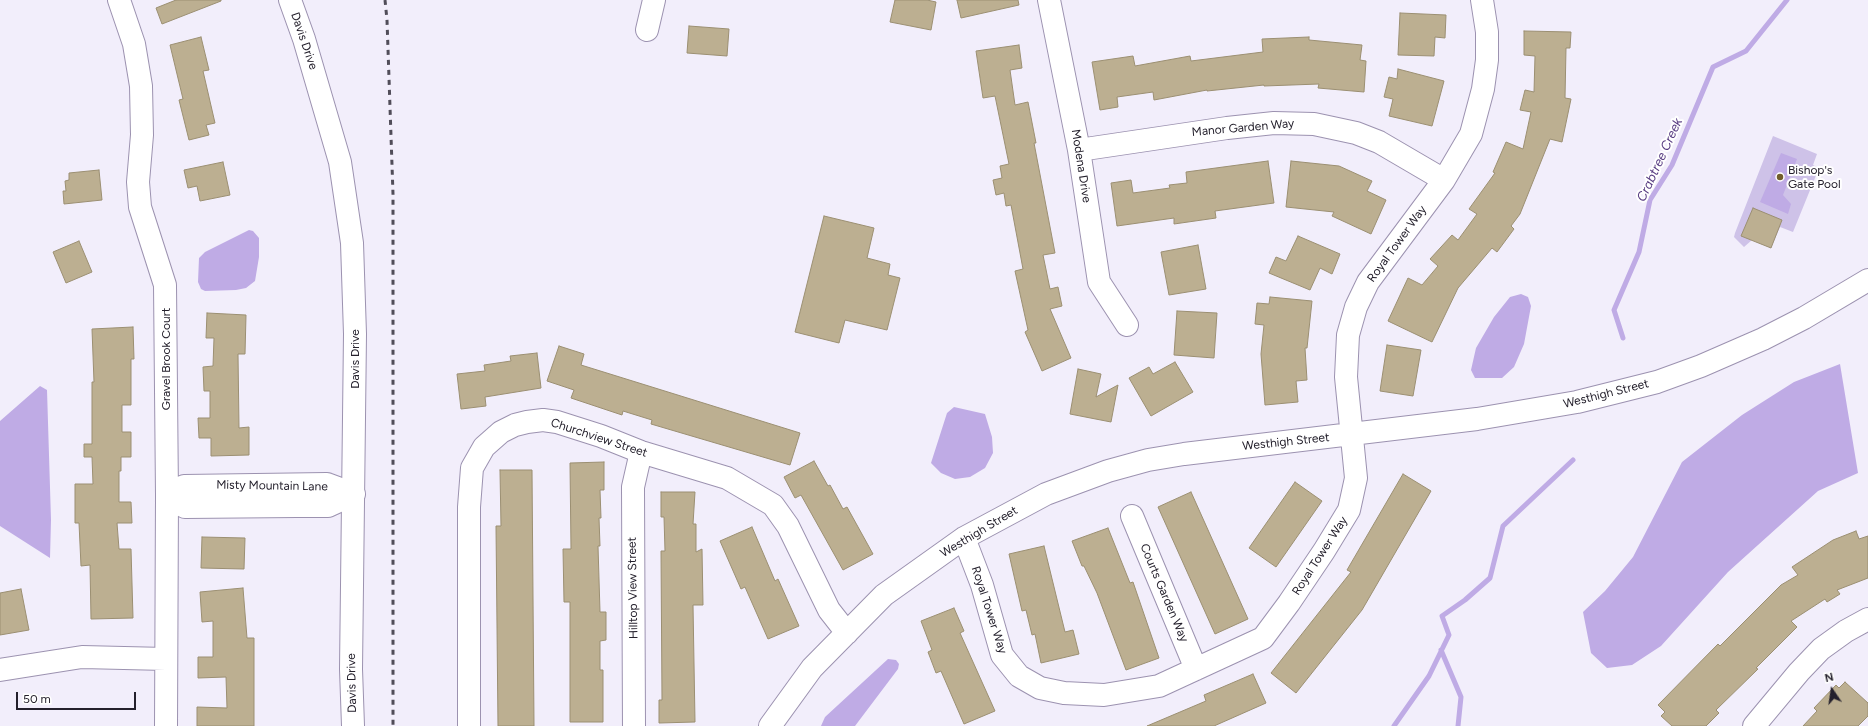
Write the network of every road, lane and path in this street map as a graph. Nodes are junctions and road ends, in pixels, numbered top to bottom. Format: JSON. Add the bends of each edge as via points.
{"nodes":[{"id":1,"x":119,"y":0,"type":"edge"},
{"id":2,"x":290,"y":0,"type":"edge"},
{"id":3,"x":654,"y":0,"type":"edge"},
{"id":4,"x":1049,"y":0,"type":"edge"},
{"id":5,"x":1482,"y":0,"type":"edge"},
{"id":6,"x":647,"y":30,"type":"dead end"},
{"id":7,"x":1079,"y":150,"type":"junction"},
{"id":8,"x":1444,"y":180,"type":"junction"},
{"id":9,"x":1868,"y":280,"type":"edge"},
{"id":10,"x":1127,"y":325,"type":"dead end"},
{"id":11,"x":1352,"y":435,"type":"junction"},
{"id":12,"x":641,"y":452,"type":"junction"},
{"id":13,"x":354,"y":494,"type":"junction"},
{"id":14,"x":167,"y":496,"type":"junction"},
{"id":15,"x":1132,"y":516,"type":"dead end"},
{"id":16,"x":964,"y":538,"type":"junction"},
{"id":17,"x":1868,"y":619,"type":"edge"},
{"id":18,"x":847,"y":633,"type":"junction"},
{"id":19,"x":166,"y":658,"type":"junction"},
{"id":20,"x":1196,"y":669,"type":"junction"},
{"id":21,"x":0,"y":670,"type":"edge"},
{"id":22,"x":166,"y":726,"type":"edge"},
{"id":23,"x":353,"y":726,"type":"edge"},
{"id":24,"x":469,"y":726,"type":"edge"},
{"id":25,"x":634,"y":726,"type":"edge"},
{"id":26,"x":770,"y":726,"type":"edge"},
{"id":27,"x":1754,"y":726,"type":"edge"}],
"edges":[{"from":1,"to":14,"type":"street","name":"Gravel Brook Court","via":[[134,44],[141,86],[142,135],[138,182],[140,207],[165,285]]},
{"from":2,"to":13,"type":"street","name":"Davis Drive","via":[[340,162],[352,243],[355,334]]},
{"from":3,"to":6,"type":"street"},
{"from":4,"to":7,"type":"street","name":"Modena Drive"},
{"from":5,"to":8,"type":"street","name":"Royal Tower Way","via":[[1487,32],[1483,89],[1471,134]]},
{"from":7,"to":8,"type":"street","name":"Manor Garden Way","via":[[1233,127],[1314,124],[1356,133],[1379,142]]},
{"from":7,"to":10,"type":"street","name":"Modena Drive","via":[[1099,282]]},
{"from":8,"to":11,"type":"street","name":"Royal Tower Way","via":[[1368,282],[1356,307],[1348,335],[1346,377]]},
{"from":9,"to":11,"type":"street","name":"Westhigh Street","via":[[1763,339],[1702,366],[1657,382],[1527,412]]},
{"from":11,"to":16,"type":"street","name":"Westhigh Street","via":[[1267,443],[1148,460],[1108,471],[1046,494]]},
{"from":11,"to":20,"type":"street","name":"Royal Tower Way","via":[[1356,478],[1349,510],[1324,552],[1263,638]]},
{"from":12,"to":18,"type":"street","name":"Churchview Street","via":[[727,478],[773,505],[788,526],[829,610]]},
{"from":12,"to":24,"type":"street","name":"Churchview Street","via":[[601,436],[544,420],[514,425],[501,432],[484,447],[472,468],[469,507]]},
{"from":12,"to":25,"type":"street","name":"Hilltop View Street","via":[[633,488]]},
{"from":13,"to":14,"type":"street","name":"Misty Mountain Lane","via":[[328,506],[185,507]]},
{"from":13,"to":23,"type":"street","name":"Davis Drive","via":[[351,668]]},
{"from":14,"to":19,"type":"street","name":"Gravel Brook Court"},
{"from":15,"to":20,"type":"street","name":"Courts Garden Way"},
{"from":16,"to":18,"type":"street","name":"Westhigh Street","via":[[884,595]]},
{"from":16,"to":20,"type":"street","name":"Royal Tower Way","via":[[982,585],[1002,655],[1019,676],[1040,688],[1064,693],[1104,695],[1160,686]]},
{"from":17,"to":27,"type":"street","via":[[1822,649],[1799,672]]},
{"from":18,"to":26,"type":"street","name":"Westhigh Street","via":[[812,668]]},
{"from":19,"to":21,"type":"street","via":[[82,657]]},
{"from":19,"to":22,"type":"street","name":"Gravel Brook Court"}]}
